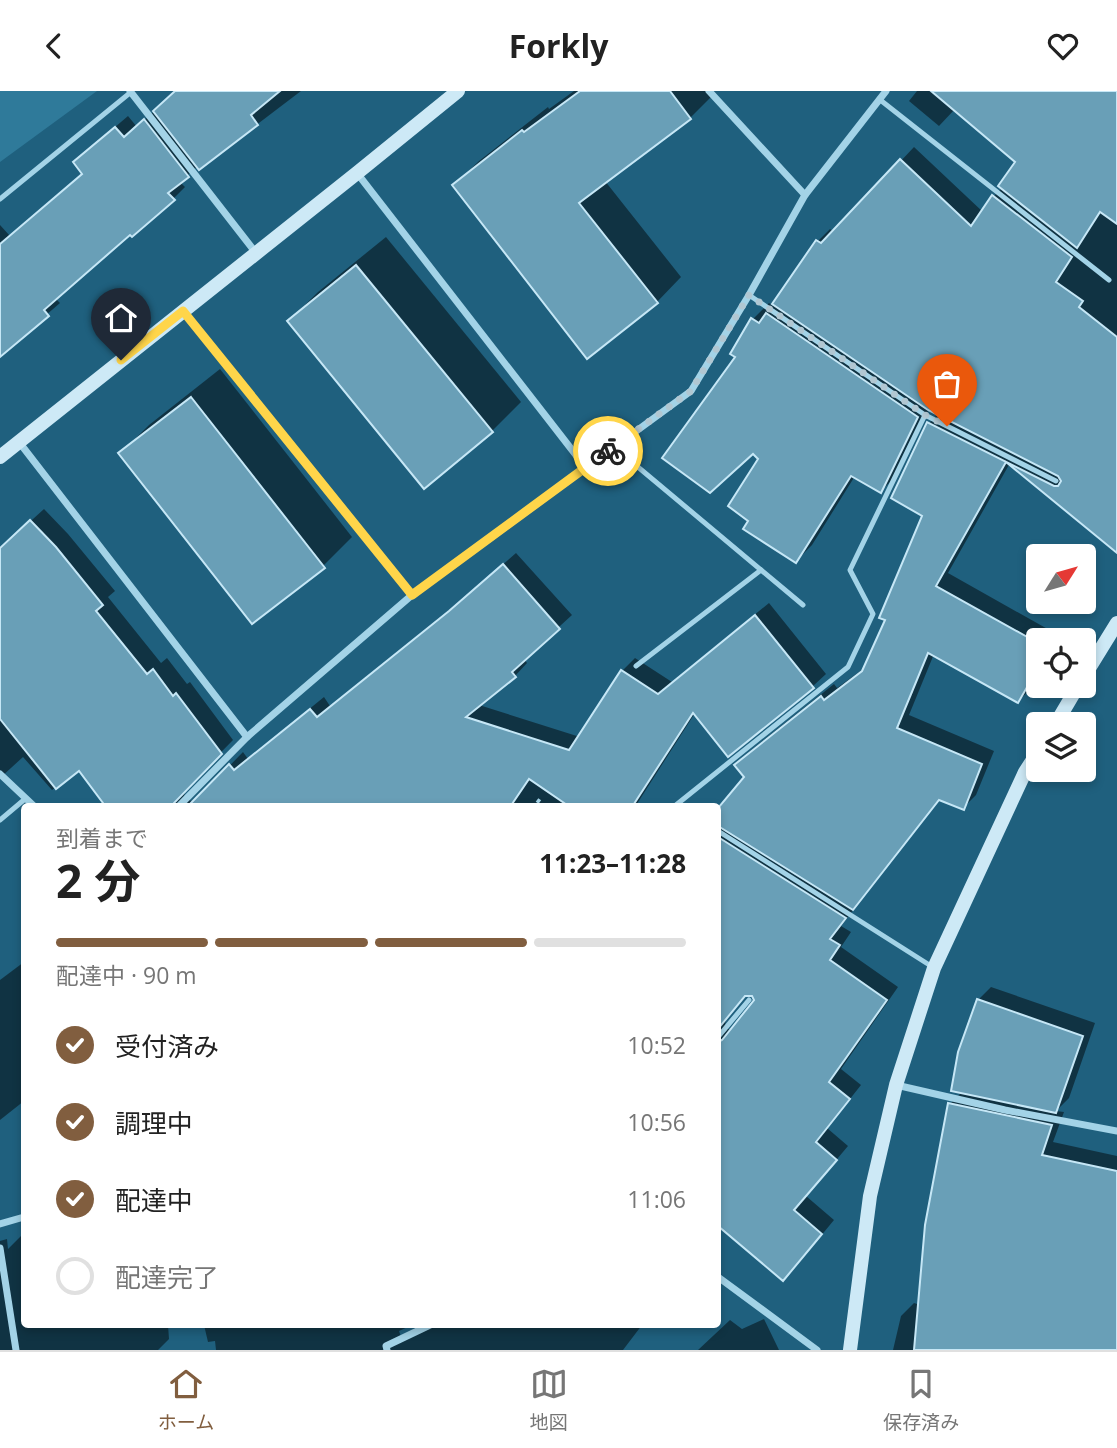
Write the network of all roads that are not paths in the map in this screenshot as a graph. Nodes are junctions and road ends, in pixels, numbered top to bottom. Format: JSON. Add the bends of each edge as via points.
{"nodes":[{"id":1,"x":458,"y":91,"type":"edge"},
{"id":2,"x":709,"y":91,"type":"edge"},
{"id":3,"x":886,"y":91,"type":"edge"},
{"id":4,"x":130,"y":92,"type":"edge"},
{"id":5,"x":879,"y":99,"type":"junction"},
{"id":6,"x":357,"y":173,"type":"junction"},
{"id":7,"x":805,"y":195,"type":"junction"},
{"id":8,"x":0,"y":199,"type":"edge"},
{"id":9,"x":256,"y":253,"type":"junction"},
{"id":10,"x":1109,"y":280,"type":"dead end"},
{"id":11,"x":749,"y":295,"type":"junction"},
{"id":12,"x":183,"y":311,"type":"junction"},
{"id":13,"x":925,"y":415,"type":"junction"},
{"id":14,"x":19,"y":442,"type":"junction"},
{"id":15,"x":614,"y":447,"type":"junction"},
{"id":16,"x":0,"y":457,"type":"edge"},
{"id":17,"x":586,"y":468,"type":"junction"},
{"id":18,"x":1056,"y":481,"type":"dead end"},
{"id":19,"x":761,"y":570,"type":"junction"},
{"id":20,"x":412,"y":595,"type":"junction"},
{"id":21,"x":803,"y":605,"type":"dead end"},
{"id":22,"x":1117,"y":623,"type":"edge"},
{"id":23,"x":1096,"y":657,"type":"edge"},
{"id":24,"x":636,"y":666,"type":"dead end"},
{"id":25,"x":247,"y":737,"type":"junction"},
{"id":26,"x":1026,"y":770,"type":"edge"},
{"id":27,"x":0,"y":774,"type":"edge"},
{"id":28,"x":25,"y":799,"type":"junction"},
{"id":29,"x":30,"y":803,"type":"edge"},
{"id":30,"x":182,"y":803,"type":"edge"},
{"id":31,"x":680,"y":803,"type":"edge"},
{"id":32,"x":0,"y":820,"type":"edge"},
{"id":33,"x":721,"y":833,"type":"edge"},
{"id":34,"x":934,"y":968,"type":"junction"},
{"id":35,"x":749,"y":1000,"type":"dead end"},
{"id":36,"x":721,"y":1033,"type":"edge"},
{"id":37,"x":896,"y":1085,"type":"junction"},
{"id":38,"x":1117,"y":1131,"type":"edge"},
{"id":39,"x":21,"y":1218,"type":"edge"},
{"id":40,"x":0,"y":1224,"type":"edge"},
{"id":41,"x":0,"y":1248,"type":"edge"},
{"id":42,"x":721,"y":1279,"type":"edge"},
{"id":43,"x":424,"y":1328,"type":"edge"},
{"id":44,"x":16,"y":1350,"type":"edge"},
{"id":45,"x":387,"y":1350,"type":"edge"},
{"id":46,"x":817,"y":1350,"type":"edge"},
{"id":47,"x":850,"y":1350,"type":"edge"}],
"edges":[{"from":1,"to":6,"type":"street"},
{"from":2,"to":7,"type":"street"},
{"from":3,"to":5,"type":"street"},
{"from":4,"to":8,"type":"lane"},
{"from":4,"to":9,"type":"street"},
{"from":5,"to":7,"type":"street"},
{"from":5,"to":10,"type":"lane"},
{"from":6,"to":9,"type":"street"},
{"from":6,"to":17,"type":"street"},
{"from":7,"to":11,"type":"street"},
{"from":9,"to":12,"type":"street"},
{"from":11,"to":13,"type":"lane"},
{"from":11,"to":15,"type":"street","via":[[691,391]]},
{"from":12,"to":14,"type":"street"},
{"from":12,"to":20,"type":"street"},
{"from":13,"to":18,"type":"lane"},
{"from":13,"to":31,"type":"lane","via":[[850,570],[873,614],[848,667]]},
{"from":14,"to":16,"type":"street"},
{"from":14,"to":25,"type":"street"},
{"from":15,"to":17,"type":"street"},
{"from":15,"to":19,"type":"lane"},
{"from":17,"to":20,"type":"street"},
{"from":19,"to":21,"type":"lane"},
{"from":19,"to":24,"type":"lane"},
{"from":20,"to":25,"type":"street"},
{"from":22,"to":23,"type":"street"},
{"from":25,"to":30,"type":"street"},
{"from":26,"to":34,"type":"street"},
{"from":27,"to":28,"type":"street"},
{"from":28,"to":29,"type":"street"},
{"from":28,"to":32,"type":"lane"},
{"from":33,"to":34,"type":"lane"},
{"from":34,"to":37,"type":"street"},
{"from":35,"to":36,"type":"lane"},
{"from":37,"to":38,"type":"street"},
{"from":37,"to":47,"type":"street","via":[[870,1196]]},
{"from":39,"to":40,"type":"street"},
{"from":41,"to":44,"type":"street"},
{"from":42,"to":46,"type":"street"},
{"from":43,"to":45,"type":"street","via":[[386,1346]]}]}
